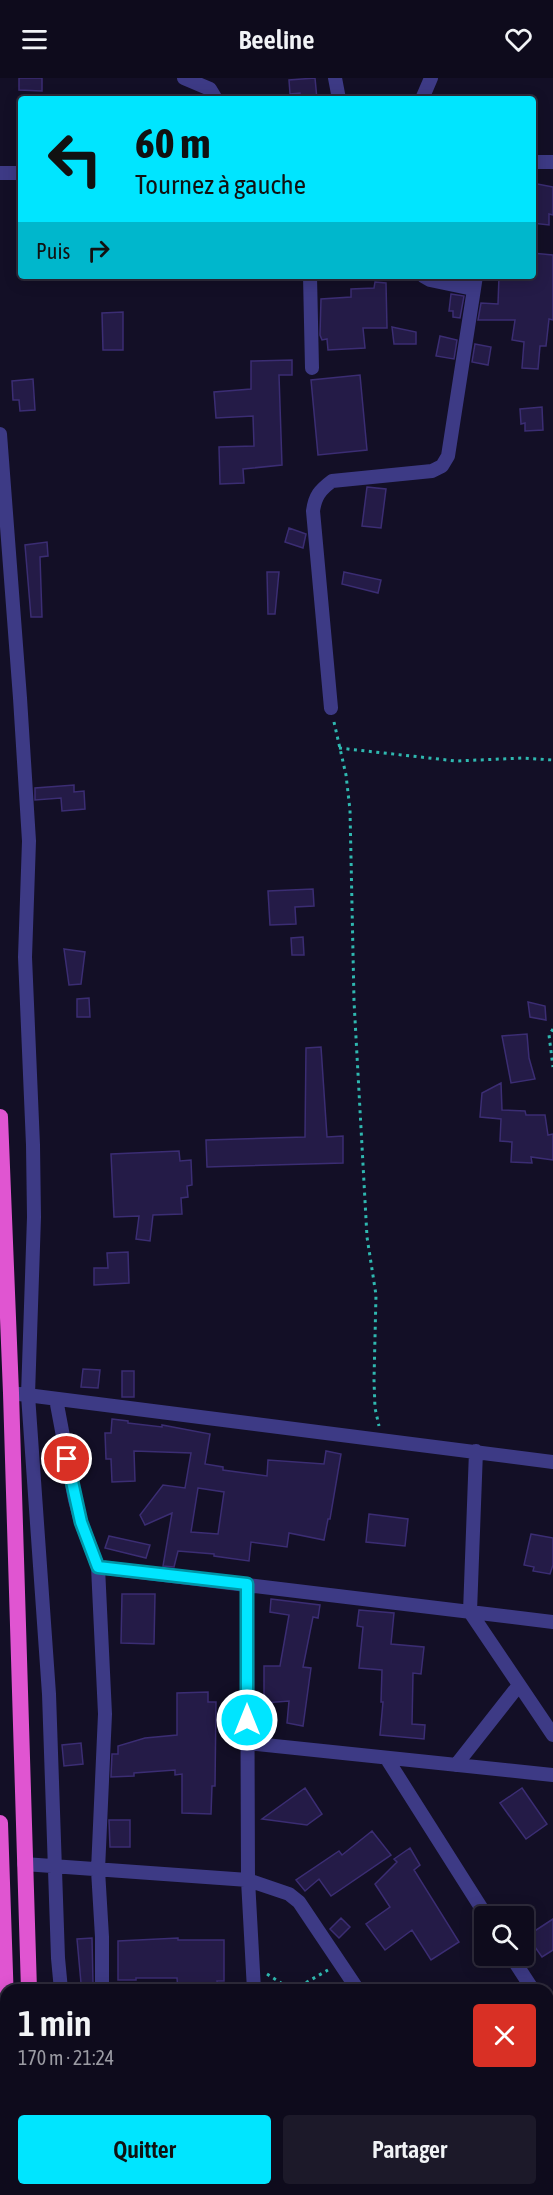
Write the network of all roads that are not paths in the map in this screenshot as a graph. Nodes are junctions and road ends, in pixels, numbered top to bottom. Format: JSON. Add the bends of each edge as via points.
{"nodes":[{"id":1,"x":184,"y":78,"type":"edge"},
{"id":2,"x":335,"y":78,"type":"edge"},
{"id":3,"x":431,"y":78,"type":"edge"},
{"id":4,"x":214,"y":96,"type":"edge"},
{"id":5,"x":338,"y":96,"type":"edge"},
{"id":6,"x":423,"y":96,"type":"edge"},
{"id":7,"x":536,"y":162,"type":"edge"},
{"id":8,"x":553,"y":162,"type":"edge"},
{"id":9,"x":0,"y":173,"type":"edge"},
{"id":10,"x":18,"y":173,"type":"edge"},
{"id":11,"x":310,"y":279,"type":"edge"},
{"id":12,"x":428,"y":279,"type":"edge"},
{"id":13,"x":474,"y":282,"type":"edge"},
{"id":14,"x":312,"y":368,"type":"dead end"},
{"id":15,"x":0,"y":434,"type":"edge"},
{"id":16,"x":331,"y":708,"type":"road end"},
{"id":17,"x":0,"y":1117,"type":"edge"},
{"id":18,"x":19,"y":1394,"type":"junction"},
{"id":19,"x":56,"y":1399,"type":"junction"},
{"id":20,"x":477,"y":1451,"type":"junction"},
{"id":21,"x":553,"y":1462,"type":"edge"},
{"id":22,"x":98,"y":1567,"type":"junction"},
{"id":23,"x":247,"y":1584,"type":"junction"},
{"id":24,"x":470,"y":1612,"type":"junction"},
{"id":25,"x":553,"y":1622,"type":"edge"},
{"id":26,"x":519,"y":1685,"type":"junction"},
{"id":27,"x":553,"y":1735,"type":"edge"},
{"id":28,"x":247,"y":1743,"type":"junction"},
{"id":29,"x":387,"y":1759,"type":"junction"},
{"id":30,"x":456,"y":1765,"type":"junction"},
{"id":31,"x":553,"y":1775,"type":"edge"},
{"id":32,"x":0,"y":1823,"type":"edge"},
{"id":33,"x":24,"y":1864,"type":"junction"},
{"id":34,"x":55,"y":1865,"type":"junction"},
{"id":35,"x":98,"y":1870,"type":"junction"},
{"id":36,"x":248,"y":1880,"type":"junction"},
{"id":37,"x":480,"y":1906,"type":"edge"},
{"id":38,"x":518,"y":1966,"type":"edge"},
{"id":39,"x":5,"y":1984,"type":"edge"},
{"id":40,"x":29,"y":1984,"type":"edge"},
{"id":41,"x":61,"y":1984,"type":"edge"},
{"id":42,"x":102,"y":1984,"type":"edge"},
{"id":43,"x":254,"y":1984,"type":"edge"},
{"id":44,"x":354,"y":1984,"type":"edge"},
{"id":45,"x":529,"y":1984,"type":"edge"}],
"edges":[{"from":1,"to":4,"type":"street","via":[[210,89]]},
{"from":2,"to":5,"type":"street"},
{"from":3,"to":6,"type":"street"},
{"from":7,"to":8,"type":"street"},
{"from":9,"to":10,"type":"street"},
{"from":11,"to":14,"type":"street"},
{"from":12,"to":13,"type":"street"},
{"from":13,"to":16,"type":"street","via":[[448,456],[442,466],[432,471],[332,481],[320,489],[315,500]]},
{"from":15,"to":18,"type":"street","via":[[29,841],[25,957],[34,1217]]},
{"from":17,"to":18,"type":"highway"},
{"from":18,"to":19,"type":"street"},
{"from":18,"to":33,"type":"highway"},
{"from":18,"to":34,"type":"street","via":[[49,1694]]},
{"from":19,"to":20,"type":"street"},
{"from":19,"to":22,"type":"street","via":[[75,1500]]},
{"from":20,"to":21,"type":"street"},
{"from":20,"to":24,"type":"street"},
{"from":22,"to":23,"type":"street"},
{"from":22,"to":35,"type":"street","via":[[105,1714]]},
{"from":23,"to":24,"type":"street"},
{"from":23,"to":28,"type":"street"},
{"from":24,"to":25,"type":"street"},
{"from":24,"to":26,"type":"street"},
{"from":26,"to":27,"type":"street"},
{"from":26,"to":30,"type":"street"},
{"from":28,"to":29,"type":"street"},
{"from":28,"to":36,"type":"street"},
{"from":29,"to":30,"type":"street"},
{"from":29,"to":37,"type":"street"},
{"from":30,"to":31,"type":"street"},
{"from":32,"to":39,"type":"highway"},
{"from":33,"to":34,"type":"street"},
{"from":33,"to":40,"type":"highway"},
{"from":34,"to":35,"type":"street"},
{"from":34,"to":41,"type":"street"},
{"from":35,"to":36,"type":"street"},
{"from":35,"to":42,"type":"street"},
{"from":36,"to":43,"type":"street"},
{"from":36,"to":44,"type":"street","via":[[289,1894],[299,1902]]},
{"from":38,"to":45,"type":"street"}]}
